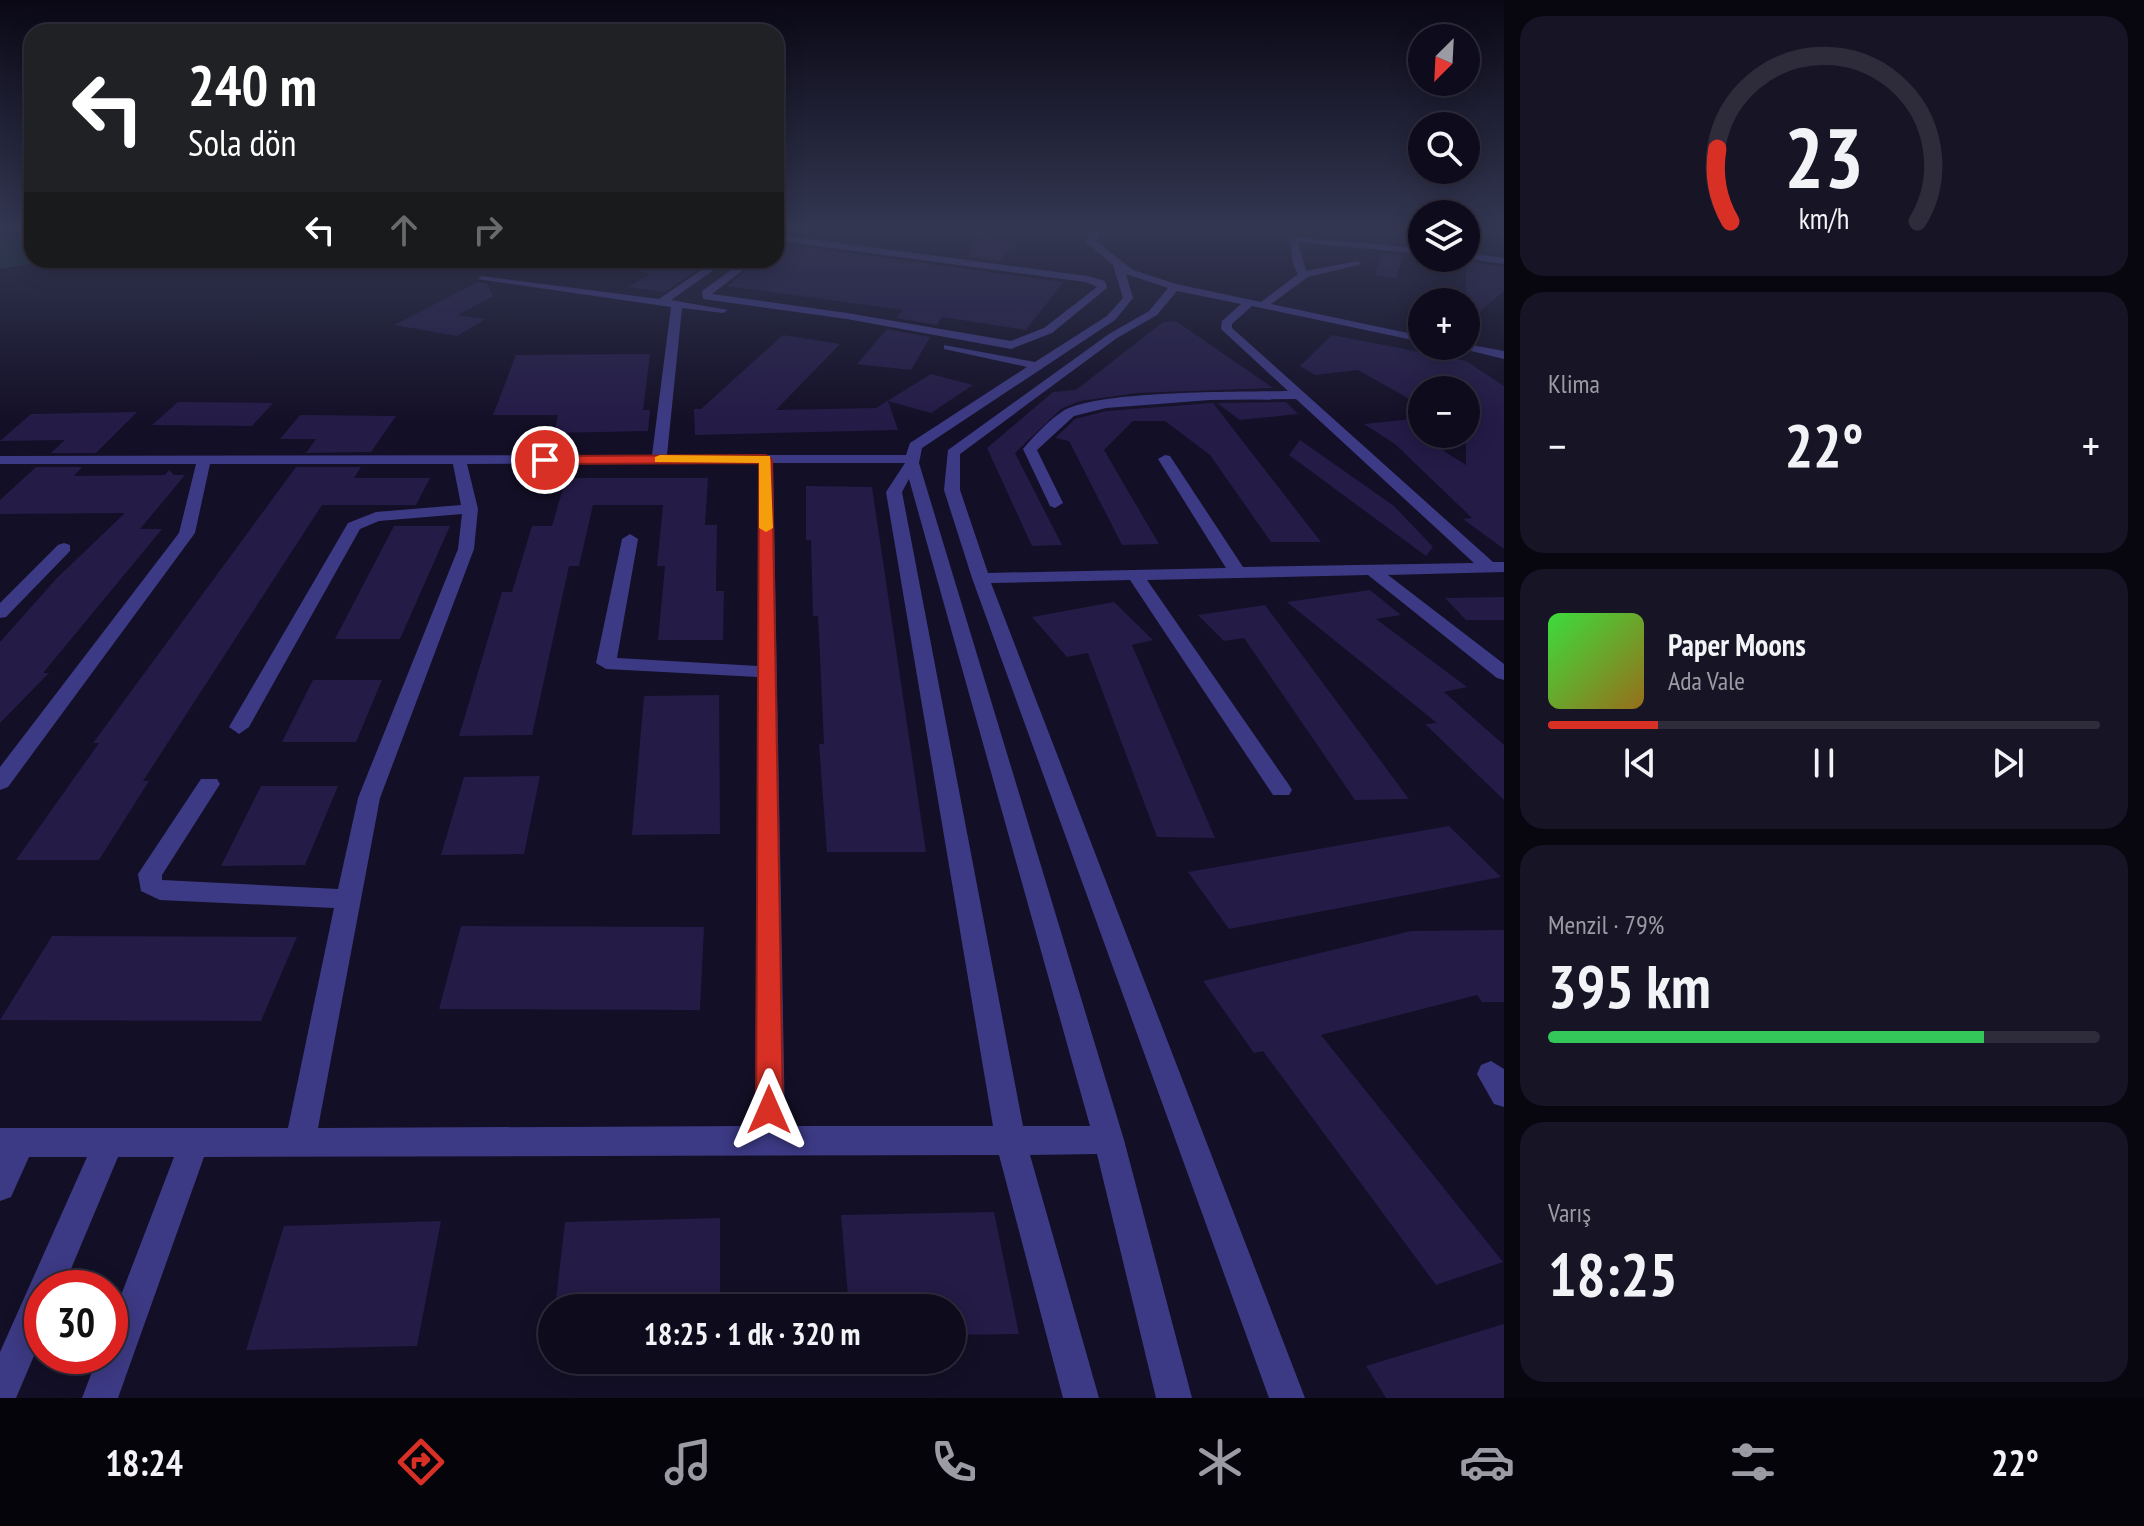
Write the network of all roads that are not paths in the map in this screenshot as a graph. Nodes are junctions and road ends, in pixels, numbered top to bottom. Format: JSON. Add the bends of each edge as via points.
{"nodes":[{"id":1,"x":593,"y":293,"type":"edge"},
{"id":2,"x":674,"y":293,"type":"edge"},
{"id":3,"x":706,"y":293,"type":"edge"},
{"id":4,"x":1096,"y":293,"type":"edge"},
{"id":5,"x":1127,"y":293,"type":"edge"},
{"id":6,"x":1169,"y":293,"type":"edge"},
{"id":7,"x":1201,"y":293,"type":"edge"},
{"id":8,"x":1272,"y":293,"type":"edge"},
{"id":9,"x":661,"y":302,"type":"junction"},
{"id":10,"x":677,"y":304,"type":"junction"},
{"id":11,"x":1255,"y":306,"type":"junction"},
{"id":12,"x":1077,"y":311,"type":"junction"},
{"id":13,"x":847,"y":316,"type":"junction"},
{"id":14,"x":1111,"y":318,"type":"junction"},
{"id":15,"x":836,"y":324,"type":"junction"},
{"id":16,"x":1408,"y":336,"type":"edge"},
{"id":17,"x":1480,"y":350,"type":"edge"},
{"id":18,"x":1504,"y":355,"type":"edge"},
{"id":19,"x":1037,"y":366,"type":"junction"},
{"id":20,"x":1300,"y":395,"type":"junction"},
{"id":21,"x":659,"y":459,"type":"junction"},
{"id":22,"x":766,"y":459,"type":"junction"},
{"id":23,"x":1165,"y":459,"type":"dead end"},
{"id":24,"x":0,"y":460,"type":"edge"},
{"id":25,"x":204,"y":460,"type":"junction"},
{"id":26,"x":459,"y":460,"type":"junction"},
{"id":27,"x":913,"y":461,"type":"junction"},
{"id":28,"x":1055,"y":503,"type":"dead end"},
{"id":29,"x":470,"y":509,"type":"junction"},
{"id":30,"x":630,"y":539,"type":"dead end"},
{"id":31,"x":64,"y":548,"type":"dead end"},
{"id":32,"x":1497,"y":568,"type":"edge"},
{"id":33,"x":1372,"y":570,"type":"junction"},
{"id":34,"x":1238,"y":573,"type":"junction"},
{"id":35,"x":1135,"y":575,"type":"junction"},
{"id":36,"x":981,"y":578,"type":"junction"},
{"id":37,"x":0,"y":613,"type":"edge"},
{"id":38,"x":767,"y":672,"type":"junction"},
{"id":39,"x":1504,"y":674,"type":"edge"},
{"id":40,"x":239,"y":727,"type":"dead end"},
{"id":41,"x":0,"y":782,"type":"edge"},
{"id":42,"x":209,"y":784,"type":"dead end"},
{"id":43,"x":1281,"y":790,"type":"dead end"},
{"id":44,"x":349,"y":899,"type":"junction"},
{"id":45,"x":1109,"y":1140,"type":"junction"},
{"id":46,"x":110,"y":1141,"type":"junction"},
{"id":47,"x":195,"y":1141,"type":"junction"},
{"id":48,"x":300,"y":1141,"type":"junction"},
{"id":49,"x":770,"y":1141,"type":"junction"},
{"id":50,"x":1011,"y":1141,"type":"junction"},
{"id":51,"x":10,"y":1143,"type":"edge"},
{"id":52,"x":0,"y":1186,"type":"edge"},
{"id":53,"x":54,"y":1270,"type":"edge"},
{"id":54,"x":24,"y":1338,"type":"edge"},
{"id":55,"x":0,"y":1393,"type":"edge"},
{"id":56,"x":100,"y":1398,"type":"edge"},
{"id":57,"x":1081,"y":1398,"type":"edge"},
{"id":58,"x":1174,"y":1398,"type":"edge"},
{"id":59,"x":1287,"y":1398,"type":"edge"}],
"edges":[{"from":1,"to":9,"type":"street"},
{"from":2,"to":9,"type":"street"},
{"from":3,"to":13,"type":"street"},
{"from":4,"to":12,"type":"street"},
{"from":5,"to":14,"type":"street"},
{"from":6,"to":36,"type":"street","via":[[1153,313],[1113,336],[953,453],[952,490]]},
{"from":7,"to":11,"type":"street"},
{"from":8,"to":11,"type":"street"},
{"from":9,"to":10,"type":"street"},
{"from":10,"to":15,"type":"street"},
{"from":10,"to":21,"type":"street"},
{"from":11,"to":16,"type":"street"},
{"from":11,"to":20,"type":"street","via":[[1226,323],[1227,329]]},
{"from":12,"to":13,"type":"street","via":[[1024,343],[1011,345]]},
{"from":12,"to":14,"type":"street"},
{"from":13,"to":15,"type":"street"},
{"from":14,"to":19,"type":"street"},
{"from":15,"to":19,"type":"street"},
{"from":17,"to":18,"type":"street"},
{"from":19,"to":27,"type":"street","via":[[915,446]]},
{"from":20,"to":28,"type":"street","via":[[1106,404],[1069,413],[1030,449]]},
{"from":20,"to":32,"type":"street"},
{"from":21,"to":22,"type":"street"},
{"from":21,"to":26,"type":"street"},
{"from":22,"to":27,"type":"street"},
{"from":22,"to":38,"type":"street"},
{"from":23,"to":34,"type":"street"},
{"from":24,"to":25,"type":"street"},
{"from":25,"to":26,"type":"street"},
{"from":25,"to":41,"type":"street","via":[[187,533]]},
{"from":26,"to":29,"type":"street"},
{"from":27,"to":45,"type":"street"},
{"from":27,"to":50,"type":"street","via":[[894,492]]},
{"from":29,"to":40,"type":"street","via":[[376,517],[354,526]]},
{"from":29,"to":44,"type":"street","via":[[466,549],[369,798]]},
{"from":30,"to":38,"type":"street","via":[[606,663]]},
{"from":31,"to":37,"type":"street"},
{"from":32,"to":33,"type":"street"},
{"from":33,"to":34,"type":"street"},
{"from":33,"to":39,"type":"street"},
{"from":34,"to":35,"type":"street"},
{"from":35,"to":36,"type":"street"},
{"from":35,"to":43,"type":"street"},
{"from":36,"to":59,"type":"street"},
{"from":38,"to":49,"type":"street"},
{"from":42,"to":44,"type":"street","via":[[150,874],[150,884],[160,891]]},
{"from":44,"to":48,"type":"street"},
{"from":45,"to":50,"type":"street"},
{"from":45,"to":58,"type":"street"},
{"from":46,"to":47,"type":"street"},
{"from":46,"to":51,"type":"street"},
{"from":46,"to":53,"type":"street"},
{"from":47,"to":48,"type":"street"},
{"from":47,"to":56,"type":"street"},
{"from":48,"to":49,"type":"street"},
{"from":49,"to":50,"type":"street"},
{"from":50,"to":57,"type":"street"},
{"from":51,"to":52,"type":"street"},
{"from":54,"to":55,"type":"street"}]}
